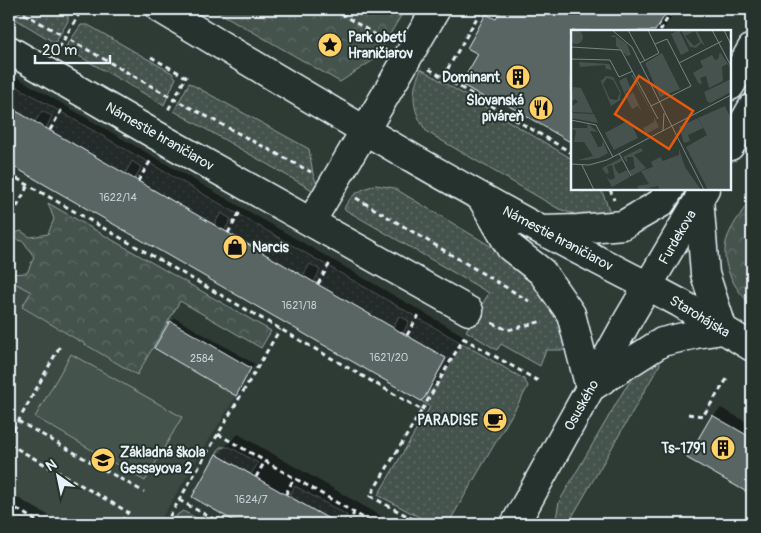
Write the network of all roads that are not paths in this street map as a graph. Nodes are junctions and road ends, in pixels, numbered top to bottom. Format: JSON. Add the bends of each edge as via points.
{"nodes":[{"id":1,"x":161,"y":9,"type":"edge"},
{"id":2,"x":436,"y":9,"type":"edge"},
{"id":3,"x":752,"y":48,"type":"edge"},
{"id":4,"x":9,"y":50,"type":"edge"},
{"id":5,"x":731,"y":84,"type":"edge"},
{"id":6,"x":752,"y":108,"type":"edge"},
{"id":7,"x":364,"y":131,"type":"junction"},
{"id":8,"x":731,"y":144,"type":"edge"},
{"id":9,"x":669,"y":190,"type":"edge"},
{"id":10,"x":702,"y":193,"type":"edge"},
{"id":11,"x":480,"y":196,"type":"junction"},
{"id":12,"x":311,"y":222,"type":"junction"},
{"id":13,"x":541,"y":230,"type":"junction"},
{"id":14,"x":648,"y":286,"type":"junction"},
{"id":15,"x":469,"y":311,"type":"road end"},
{"id":16,"x":723,"y":330,"type":"junction"},
{"id":17,"x":752,"y":347,"type":"edge"},
{"id":18,"x":590,"y":388,"type":"junction"},
{"id":19,"x":516,"y":524,"type":"edge"}],
"edges":[{"from":1,"to":7,"type":"street","name":"Námestie hraničiarov"},
{"from":2,"to":7,"type":"street"},
{"from":3,"to":5,"type":"street"},
{"from":4,"to":12,"type":"street","name":"Námestie hraničiarov","via":[[45,70],[153,146]]},
{"from":6,"to":8,"type":"street"},
{"from":7,"to":11,"type":"street","name":"Námestie hraničiarov"},
{"from":7,"to":12,"type":"street"},
{"from":9,"to":13,"type":"street","via":[[661,203],[623,225]]},
{"from":10,"to":14,"type":"street","name":"Furdekova"},
{"from":10,"to":16,"type":"street","via":[[705,274]]},
{"from":11,"to":13,"type":"street","name":"Námestie hraničiarov"},
{"from":11,"to":18,"type":"street","via":[[510,247],[542,272],[571,314]]},
{"from":12,"to":15,"type":"street","name":"Námestie hraničiarov"},
{"from":13,"to":14,"type":"street","name":"Námestie hraničiarov"},
{"from":14,"to":16,"type":"street","name":"Starohájska"},
{"from":14,"to":18,"type":"street","name":"Osuského"},
{"from":16,"to":17,"type":"street","name":"Starohájska"},
{"from":16,"to":18,"type":"street","via":[[662,342]]},
{"from":18,"to":19,"type":"street","name":"Osuského"}]}
